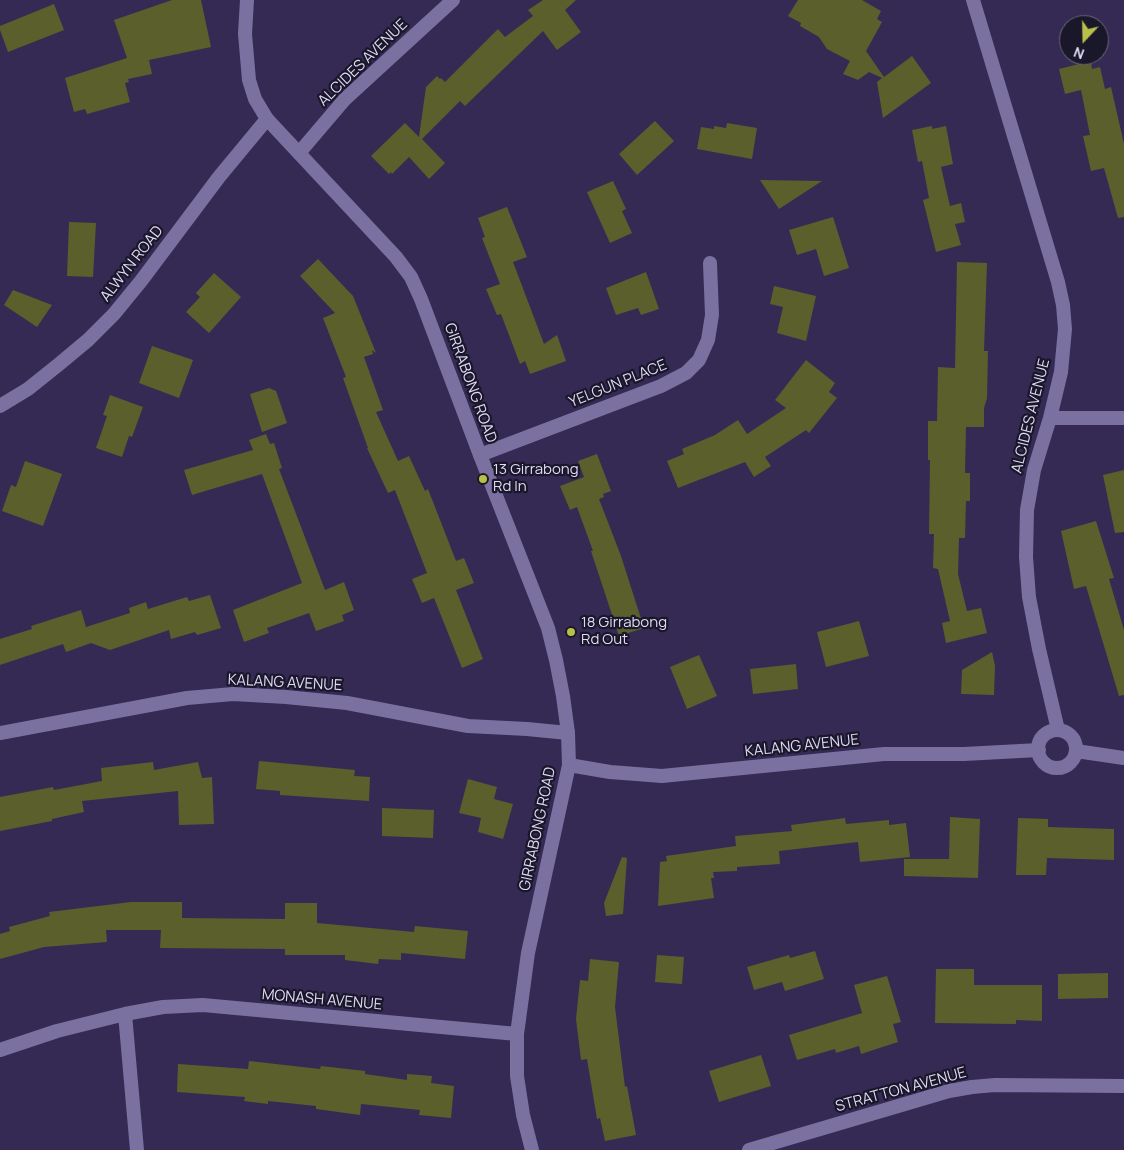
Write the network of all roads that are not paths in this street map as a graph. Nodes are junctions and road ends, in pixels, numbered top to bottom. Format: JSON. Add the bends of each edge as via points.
{"nodes":[{"id":1,"x":247,"y":0,"type":"edge"},
{"id":2,"x":453,"y":0,"type":"edge"},
{"id":3,"x":973,"y":0,"type":"edge"},
{"id":4,"x":267,"y":119,"type":"junction"},
{"id":5,"x":299,"y":153,"type":"junction"},
{"id":6,"x":710,"y":263,"type":"dead end"},
{"id":7,"x":0,"y":406,"type":"edge"},
{"id":8,"x":1050,"y":418,"type":"junction"},
{"id":9,"x":1124,"y":418,"type":"edge"},
{"id":10,"x":480,"y":454,"type":"junction"},
{"id":11,"x":1058,"y":730,"type":"junction"},
{"id":12,"x":0,"y":733,"type":"edge"},
{"id":13,"x":568,"y":733,"type":"junction"},
{"id":14,"x":1038,"y":750,"type":"junction"},
{"id":15,"x":1076,"y":751,"type":"junction"},
{"id":16,"x":1124,"y":758,"type":"edge"},
{"id":17,"x":569,"y":765,"type":"junction"},
{"id":18,"x":124,"y":1014,"type":"junction"},
{"id":19,"x":517,"y":1034,"type":"junction"},
{"id":20,"x":0,"y":1050,"type":"edge"},
{"id":21,"x":1124,"y":1086,"type":"edge"},
{"id":22,"x":137,"y":1150,"type":"edge"},
{"id":23,"x":532,"y":1150,"type":"edge"},
{"id":24,"x":749,"y":1150,"type":"edge"}],
"edges":[{"from":1,"to":4,"type":"street","name":"GIRRABONG ROAD","via":[[245,34],[249,80],[255,99]]},
{"from":2,"to":5,"type":"street","name":"ALCIDES AVENUE","via":[[346,99]]},
{"from":3,"to":8,"type":"street","name":"ALCIDES AVENUE","via":[[1063,305],[1065,329],[1061,372]]},
{"from":4,"to":5,"type":"street","name":"GIRRABONG ROAD"},
{"from":4,"to":7,"type":"street","name":"ALWYN ROAD","via":[[114,314],[58,365]]},
{"from":5,"to":10,"type":"street","name":"GIRRABONG ROAD","via":[[411,277]]},
{"from":6,"to":10,"type":"street","name":"YELGUN PLACE","via":[[712,315],[708,340],[699,360],[686,373],[661,386]]},
{"from":8,"to":9,"type":"street"},
{"from":8,"to":11,"type":"street","name":"ALCIDES AVENUE","via":[[1034,470],[1027,510],[1026,557],[1029,597]]},
{"from":10,"to":13,"type":"street","name":"GIRRABONG ROAD","via":[[548,628]]},
{"from":11,"to":14,"type":"street","via":[[1046,734]]},
{"from":11,"to":15,"type":"street","via":[[1069,734]]},
{"from":12,"to":13,"type":"street","name":"KALANG AVENUE","via":[[187,698],[233,694],[347,702],[468,726]]},
{"from":13,"to":17,"type":"street","name":"GIRRABONG ROAD"},
{"from":14,"to":15,"type":"street","via":[[1044,762],[1054,767],[1071,762]]},
{"from":14,"to":17,"type":"street","name":"KALANG AVENUE","via":[[884,754],[662,776]]},
{"from":15,"to":16,"type":"street"},
{"from":17,"to":19,"type":"street","name":"GIRRABONG ROAD","via":[[528,953]]},
{"from":18,"to":19,"type":"street","name":"MONASH AVENUE","via":[[163,1007],[203,1005]]},
{"from":18,"to":20,"type":"street","name":"MONASH AVENUE","via":[[56,1031]]},
{"from":18,"to":22,"type":"street"},
{"from":19,"to":23,"type":"street","name":"GIRRABONG ROAD","via":[[518,1086]]},
{"from":21,"to":24,"type":"street","name":"STRATTON AVENUE","via":[[972,1087]]}]}
